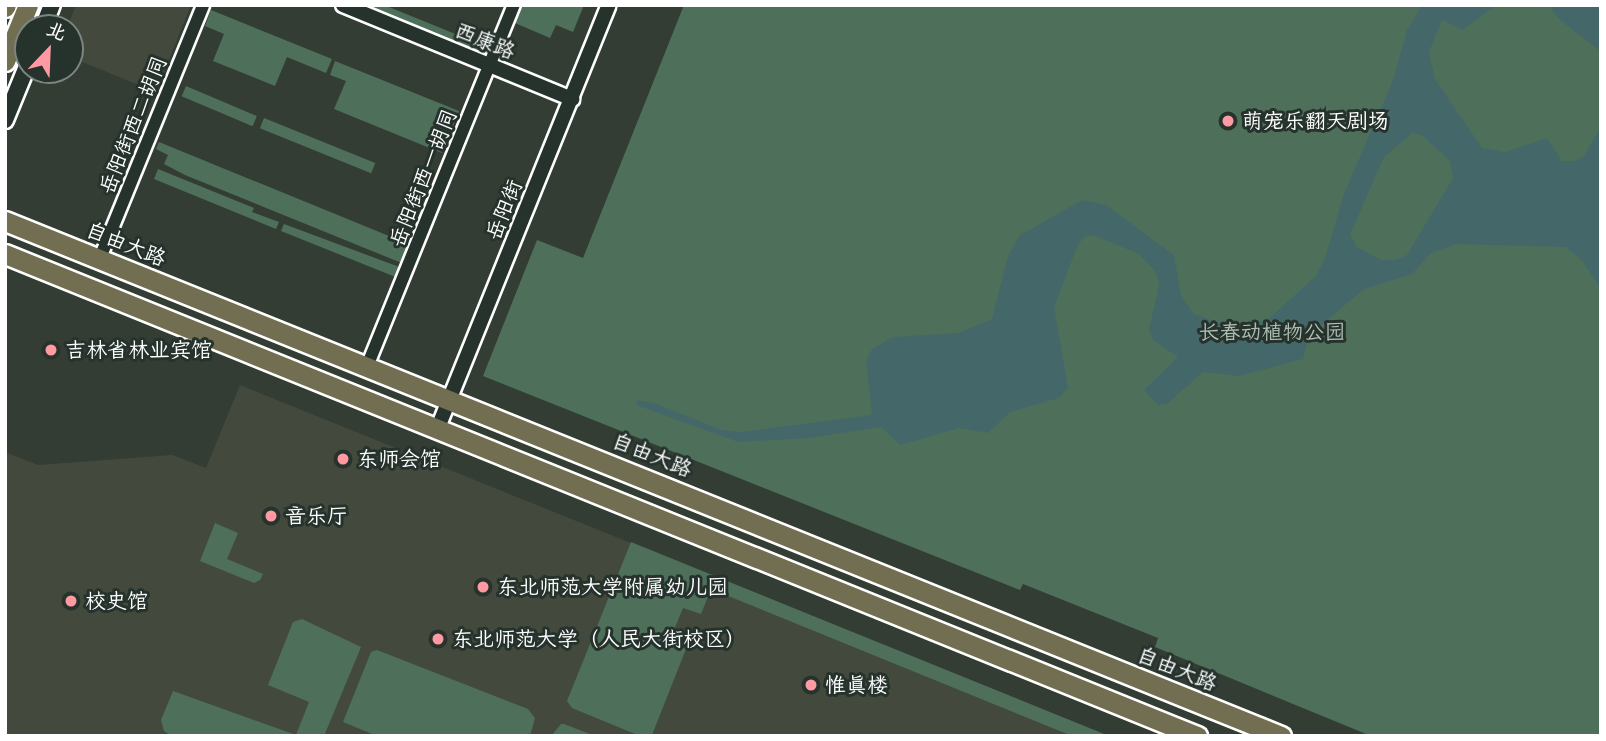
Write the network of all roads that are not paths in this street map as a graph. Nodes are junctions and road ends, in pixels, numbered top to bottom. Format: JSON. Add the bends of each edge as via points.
{"nodes":[{"id":1,"x":28,"y":5,"type":"edge"},
{"id":2,"x":203,"y":5,"type":"edge"},
{"id":3,"x":343,"y":5,"type":"edge"},
{"id":4,"x":514,"y":5,"type":"edge"},
{"id":5,"x":610,"y":5,"type":"edge"},
{"id":6,"x":5,"y":61,"type":"edge"},
{"id":7,"x":490,"y":65,"type":"junction"},
{"id":8,"x":20,"y":84,"type":"edge"},
{"id":9,"x":572,"y":99,"type":"junction"},
{"id":10,"x":5,"y":120,"type":"edge"},
{"id":11,"x":5,"y":221,"type":"edge"},
{"id":12,"x":5,"y":254,"type":"edge"},
{"id":13,"x":100,"y":258,"type":"junction"},
{"id":14,"x":368,"y":364,"type":"junction"},
{"id":15,"x":451,"y":397,"type":"junction"},
{"id":16,"x":437,"y":430,"type":"junction"},
{"id":17,"x":1197,"y":736,"type":"edge"},
{"id":18,"x":1281,"y":736,"type":"edge"}],
"edges":[{"from":1,"to":6,"type":"main road"},
{"from":2,"to":13,"type":"street","name":"岳阳街西二胡同"},
{"from":3,"to":7,"type":"street","name":"西康路"},
{"from":4,"to":7,"type":"street","name":"岳阳街西一胡同"},
{"from":5,"to":9,"type":"street","name":"岳阳街"},
{"from":7,"to":9,"type":"street","name":"西康路"},
{"from":7,"to":14,"type":"street","name":"岳阳街西一胡同"},
{"from":8,"to":10,"type":"main road"},
{"from":9,"to":15,"type":"street","name":"岳阳街"},
{"from":11,"to":13,"type":"main road","name":"自由大路"},
{"from":12,"to":16,"type":"main road"},
{"from":13,"to":14,"type":"main road","name":"自由大路"},
{"from":14,"to":15,"type":"main road","name":"自由大路"},
{"from":15,"to":16,"type":"street","name":"岳阳街"},
{"from":15,"to":18,"type":"main road","name":"自由大路"},
{"from":16,"to":17,"type":"main road"}]}
